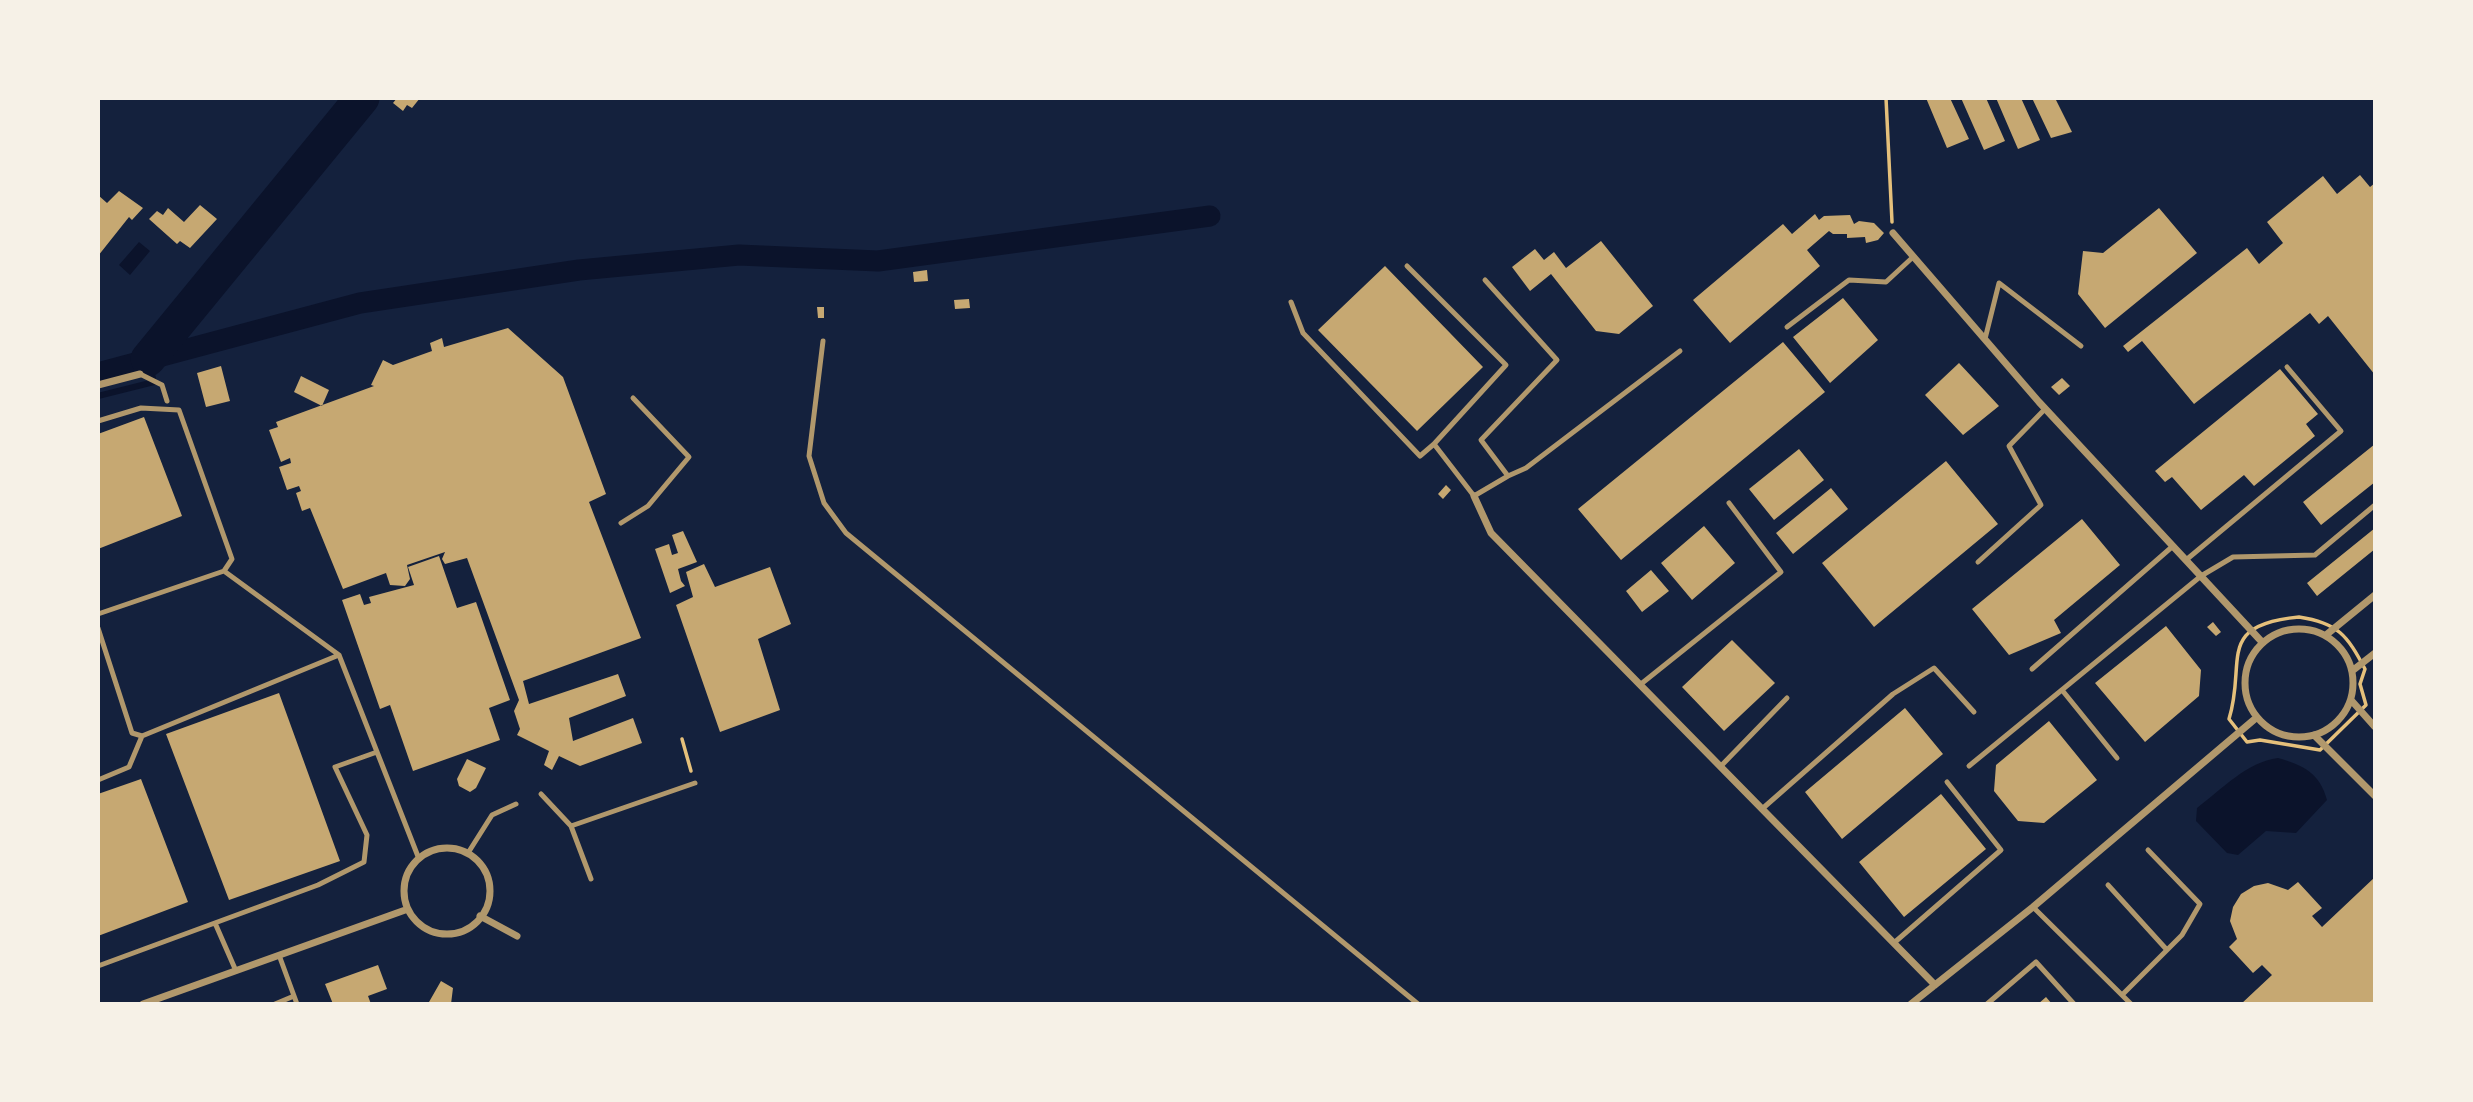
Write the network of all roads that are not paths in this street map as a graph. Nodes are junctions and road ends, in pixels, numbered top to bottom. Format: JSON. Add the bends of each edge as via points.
{"nodes":[{"id":1,"x":1893,"y":233,"type":"road end"},
{"id":2,"x":1913,"y":257,"type":"junction"},
{"id":3,"x":1407,"y":266,"type":"dead end"},
{"id":4,"x":1485,"y":280,"type":"dead end"},
{"id":5,"x":1291,"y":302,"type":"dead end"},
{"id":6,"x":1787,"y":327,"type":"dead end"},
{"id":7,"x":1984,"y":340,"type":"junction"},
{"id":8,"x":823,"y":341,"type":"dead end"},
{"id":9,"x":2081,"y":346,"type":"dead end"},
{"id":10,"x":1679,"y":351,"type":"dead end"},
{"id":11,"x":2287,"y":367,"type":"dead end"},
{"id":12,"x":140,"y":374,"type":"joint"},
{"id":13,"x":98,"y":385,"type":"edge"},
{"id":14,"x":632,"y":398,"type":"dead end"},
{"id":15,"x":167,"y":401,"type":"dead end"},
{"id":16,"x":2046,"y":409,"type":"junction"},
{"id":17,"x":98,"y":421,"type":"edge"},
{"id":18,"x":1434,"y":444,"type":"junction"},
{"id":19,"x":1508,"y":476,"type":"junction"},
{"id":20,"x":1475,"y":496,"type":"junction"},
{"id":21,"x":1729,"y":503,"type":"dead end"},
{"id":22,"x":2375,"y":505,"type":"edge"},
{"id":23,"x":621,"y":523,"type":"dead end"},
{"id":24,"x":2173,"y":546,"type":"junction"},
{"id":25,"x":2186,"y":560,"type":"junction"},
{"id":26,"x":1978,"y":562,"type":"dead end"},
{"id":27,"x":224,"y":571,"type":"junction"},
{"id":28,"x":2201,"y":576,"type":"junction"},
{"id":29,"x":2375,"y":595,"type":"edge"},
{"id":30,"x":98,"y":614,"type":"edge"},
{"id":31,"x":98,"y":628,"type":"edge"},
{"id":32,"x":2326,"y":635,"type":"junction"},
{"id":33,"x":2262,"y":642,"type":"junction"},
{"id":34,"x":2375,"y":653,"type":"edge"},
{"id":35,"x":338,"y":655,"type":"junction"},
{"id":36,"x":2032,"y":669,"type":"dead end"},
{"id":37,"x":2352,"y":671,"type":"junction"},
{"id":38,"x":1641,"y":684,"type":"junction"},
{"id":39,"x":2062,"y":690,"type":"junction"},
{"id":40,"x":1787,"y":698,"type":"dead end"},
{"id":41,"x":2351,"y":700,"type":"junction"},
{"id":42,"x":1974,"y":712,"type":"dead end"},
{"id":43,"x":2256,"y":718,"type":"junction"},
{"id":44,"x":2375,"y":727,"type":"edge"},
{"id":45,"x":2314,"y":735,"type":"junction"},
{"id":46,"x":142,"y":736,"type":"junction"},
{"id":47,"x":377,"y":752,"type":"junction"},
{"id":48,"x":2117,"y":758,"type":"dead end"},
{"id":49,"x":1720,"y":766,"type":"junction"},
{"id":50,"x":1969,"y":766,"type":"dead end"},
{"id":51,"x":98,"y":780,"type":"edge"},
{"id":52,"x":1947,"y":782,"type":"dead end"},
{"id":53,"x":695,"y":783,"type":"road end"},
{"id":54,"x":541,"y":794,"type":"dead end"},
{"id":55,"x":2375,"y":796,"type":"edge"},
{"id":56,"x":516,"y":804,"type":"dead end"},
{"id":57,"x":1762,"y":810,"type":"junction"},
{"id":58,"x":571,"y":826,"type":"junction"},
{"id":59,"x":2148,"y":850,"type":"dead end"},
{"id":60,"x":468,"y":853,"type":"junction"},
{"id":61,"x":419,"y":859,"type":"junction"},
{"id":62,"x":591,"y":879,"type":"dead end"},
{"id":63,"x":2108,"y":885,"type":"dead end"},
{"id":64,"x":2033,"y":907,"type":"junction"},
{"id":65,"x":408,"y":909,"type":"junction"},
{"id":66,"x":480,"y":916,"type":"junction"},
{"id":67,"x":215,"y":923,"type":"junction"},
{"id":68,"x":517,"y":936,"type":"dead end"},
{"id":69,"x":1895,"y":942,"type":"junction"},
{"id":70,"x":2167,"y":950,"type":"junction"},
{"id":71,"x":279,"y":955,"type":"junction"},
{"id":72,"x":98,"y":966,"type":"edge"},
{"id":73,"x":236,"y":971,"type":"junction"},
{"id":74,"x":1935,"y":985,"type":"junction"},
{"id":75,"x":2122,"y":995,"type":"junction"},
{"id":76,"x":294,"y":996,"type":"junction"},
{"id":77,"x":143,"y":1004,"type":"edge"},
{"id":78,"x":275,"y":1004,"type":"edge"},
{"id":79,"x":297,"y":1004,"type":"edge"},
{"id":80,"x":1418,"y":1004,"type":"edge"},
{"id":81,"x":1911,"y":1004,"type":"edge"},
{"id":82,"x":1987,"y":1004,"type":"edge"},
{"id":83,"x":2074,"y":1004,"type":"edge"},
{"id":84,"x":2131,"y":1004,"type":"edge"}],
"edges":[{"from":1,"to":2,"type":"street"},
{"from":2,"to":6,"type":"lane","via":[[1886,282],[1849,280]]},
{"from":2,"to":7,"type":"street"},
{"from":3,"to":18,"type":"lane","via":[[1506,365]]},
{"from":4,"to":19,"type":"lane","via":[[1558,360],[1481,440]]},
{"from":5,"to":18,"type":"lane","via":[[1303,333],[1420,456]]},
{"from":7,"to":9,"type":"lane","via":[[1999,283]]},
{"from":7,"to":16,"type":"street"},
{"from":8,"to":80,"type":"lane","via":[[809,456],[824,503],[846,533]]},
{"from":10,"to":19,"type":"lane","via":[[1526,468]]},
{"from":11,"to":25,"type":"lane","via":[[2341,431]]},
{"from":12,"to":13,"type":"street"},
{"from":12,"to":15,"type":"lane","via":[[162,385]]},
{"from":14,"to":23,"type":"lane","via":[[689,457],[648,506]]},
{"from":16,"to":24,"type":"street"},
{"from":16,"to":26,"type":"lane","via":[[2008,446],[2041,505]]},
{"from":17,"to":27,"type":"lane","via":[[141,408],[179,411],[232,559]]},
{"from":18,"to":20,"type":"lane"},
{"from":19,"to":20,"type":"lane"},
{"from":20,"to":38,"type":"street","via":[[1491,533]]},
{"from":21,"to":38,"type":"lane","via":[[1781,572]]},
{"from":22,"to":28,"type":"lane","via":[[2315,555],[2233,557]]},
{"from":24,"to":25,"type":"street"},
{"from":24,"to":36,"type":"lane"},
{"from":25,"to":28,"type":"street"},
{"from":27,"to":30,"type":"lane"},
{"from":27,"to":35,"type":"lane"},
{"from":28,"to":33,"type":"street"},
{"from":28,"to":39,"type":"lane"},
{"from":29,"to":32,"type":"street"},
{"from":31,"to":46,"type":"lane","via":[[132,733]]},
{"from":32,"to":33,"type":"street","via":[[2300,628],[2273,634]]},
{"from":32,"to":37,"type":"street","via":[[2342,650]]},
{"from":33,"to":43,"type":"street","via":[[2244,679]]},
{"from":34,"to":37,"type":"street"},
{"from":35,"to":46,"type":"lane"},
{"from":35,"to":47,"type":"lane"},
{"from":37,"to":41,"type":"street"},
{"from":38,"to":49,"type":"street"},
{"from":39,"to":48,"type":"lane"},
{"from":39,"to":50,"type":"lane"},
{"from":40,"to":49,"type":"lane"},
{"from":41,"to":44,"type":"street"},
{"from":41,"to":45,"type":"street","via":[[2337,722]]},
{"from":42,"to":57,"type":"lane","via":[[1934,668],[1893,694]]},
{"from":43,"to":45,"type":"street","via":[[2283,735]]},
{"from":43,"to":64,"type":"street"},
{"from":45,"to":55,"type":"street"},
{"from":46,"to":51,"type":"lane","via":[[129,767]]},
{"from":47,"to":61,"type":"lane"},
{"from":47,"to":67,"type":"lane","via":[[335,767],[367,835],[364,862],[318,885]]},
{"from":49,"to":57,"type":"street"},
{"from":52,"to":69,"type":"lane","via":[[2001,850]]},
{"from":53,"to":58,"type":"lane"},
{"from":54,"to":58,"type":"lane"},
{"from":56,"to":60,"type":"lane","via":[[492,815]]},
{"from":57,"to":69,"type":"street"},
{"from":58,"to":62,"type":"lane"},
{"from":59,"to":70,"type":"lane","via":[[2200,904]]},
{"from":60,"to":61,"type":"street","via":[[440,848]]},
{"from":60,"to":66,"type":"street","via":[[482,865],[488,879],[488,904]]},
{"from":61,"to":65,"type":"street","via":[[407,874],[404,895]]},
{"from":63,"to":70,"type":"lane"},
{"from":64,"to":74,"type":"street"},
{"from":64,"to":75,"type":"lane"},
{"from":65,"to":66,"type":"street","via":[[420,925],[439,933],[464,931]]},
{"from":65,"to":71,"type":"street"},
{"from":66,"to":68,"type":"street"},
{"from":67,"to":72,"type":"lane"},
{"from":67,"to":73,"type":"lane"},
{"from":69,"to":74,"type":"street"},
{"from":70,"to":75,"type":"lane"},
{"from":71,"to":73,"type":"street"},
{"from":71,"to":76,"type":"lane"},
{"from":73,"to":77,"type":"street"},
{"from":74,"to":81,"type":"street"},
{"from":75,"to":84,"type":"lane"},
{"from":76,"to":78,"type":"lane"},
{"from":76,"to":79,"type":"lane"},
{"from":82,"to":83,"type":"lane","via":[[2036,961]]}]}
